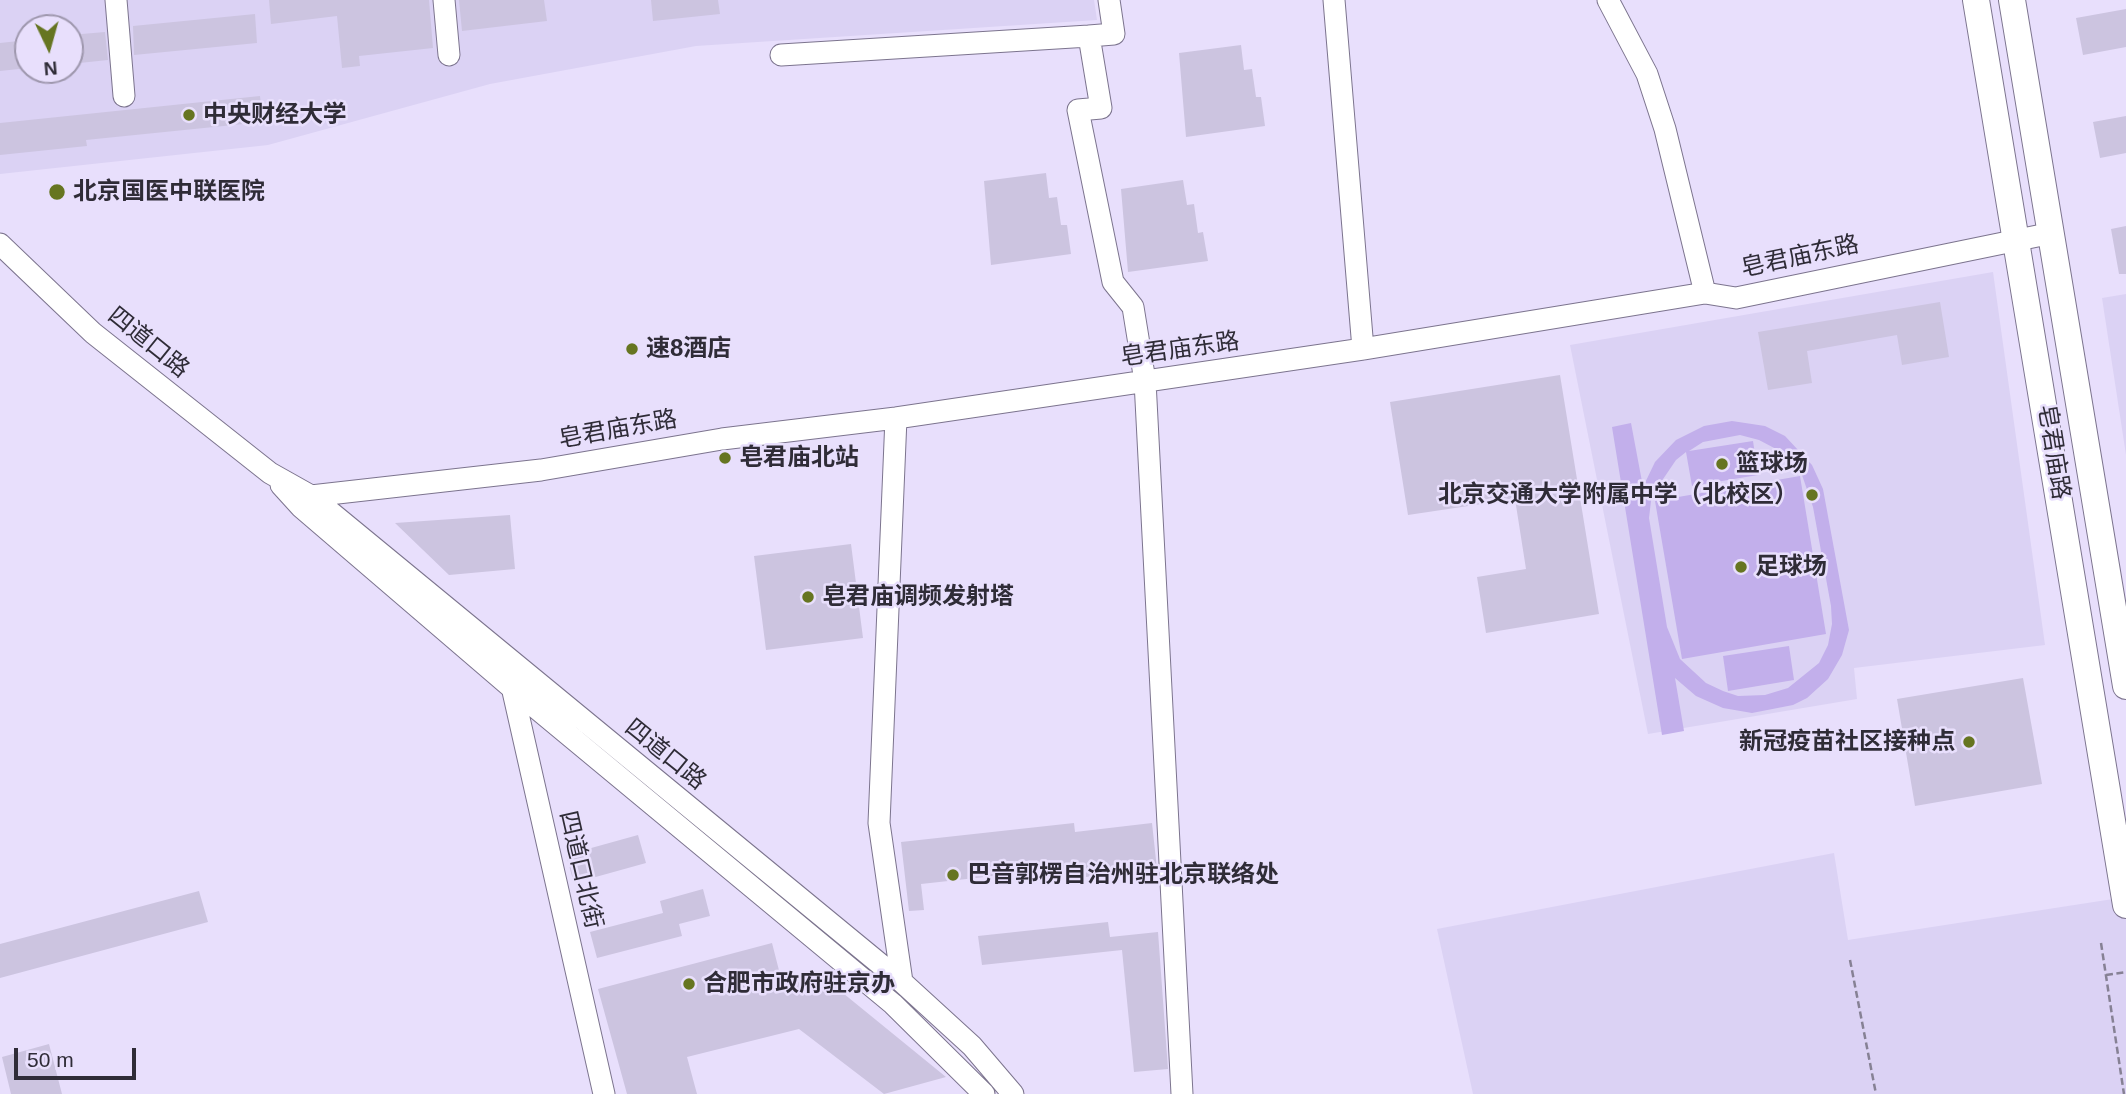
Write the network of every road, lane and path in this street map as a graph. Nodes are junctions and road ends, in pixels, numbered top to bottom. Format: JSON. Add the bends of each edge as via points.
{"nodes":[{"id":1,"x":116,"y":0,"type":"edge"},
{"id":2,"x":444,"y":0,"type":"edge"},
{"id":3,"x":1109,"y":0,"type":"edge"},
{"id":4,"x":1334,"y":0,"type":"edge"},
{"id":5,"x":1608,"y":0,"type":"edge"},
{"id":6,"x":1976,"y":0,"type":"edge"},
{"id":7,"x":2012,"y":0,"type":"edge"},
{"id":8,"x":1090,"y":36,"type":"junction"},
{"id":9,"x":449,"y":54,"type":"dead end"},
{"id":10,"x":781,"y":55,"type":"dead end"},
{"id":11,"x":124,"y":96,"type":"dead end"},
{"id":12,"x":2052,"y":233,"type":"junction"},
{"id":13,"x":2018,"y":239,"type":"junction"},
{"id":14,"x":0,"y":244,"type":"edge"},
{"id":15,"x":1705,"y":293,"type":"junction"},
{"id":16,"x":1363,"y":349,"type":"junction"},
{"id":17,"x":1145,"y":381,"type":"junction"},
{"id":18,"x":896,"y":418,"type":"junction"},
{"id":19,"x":270,"y":473,"type":"junction"},
{"id":20,"x":311,"y":496,"type":"junction"},
{"id":21,"x":506,"y":657,"type":"junction"},
{"id":22,"x":2126,"y":682,"type":"edge"},
{"id":23,"x":512,"y":688,"type":"junction"},
{"id":24,"x":2126,"y":905,"type":"edge"},
{"id":25,"x":2101,"y":943,"type":"dead end"},
{"id":26,"x":1850,"y":960,"type":"dead end"},
{"id":27,"x":2126,"y":972,"type":"edge"},
{"id":28,"x":2106,"y":975,"type":"junction"},
{"id":29,"x":902,"y":982,"type":"junction"},
{"id":30,"x":604,"y":1094,"type":"edge"},
{"id":31,"x":985,"y":1094,"type":"edge"},
{"id":32,"x":1013,"y":1094,"type":"edge"},
{"id":33,"x":1182,"y":1094,"type":"edge"},
{"id":34,"x":1876,"y":1094,"type":"edge"},
{"id":35,"x":2124,"y":1094,"type":"edge"}],
"edges":[{"from":1,"to":11,"type":"street"},
{"from":2,"to":9,"type":"street"},
{"from":3,"to":8,"type":"street","via":[[1114,34]]},
{"from":4,"to":16,"type":"street"},
{"from":5,"to":15,"type":"street","via":[[1647,74],[1658,107]]},
{"from":6,"to":13,"type":"main road","name":"皂君庙路"},
{"from":7,"to":12,"type":"main road","name":"皂君庙路"},
{"from":8,"to":10,"type":"street"},
{"from":8,"to":17,"type":"street","via":[[1101,108],[1078,110],[1113,282],[1133,307]]},
{"from":12,"to":13,"type":"street","name":"皂君庙东路"},
{"from":12,"to":22,"type":"main road","name":"皂君庙路"},
{"from":13,"to":15,"type":"street","name":"皂君庙东路","via":[[1736,298]]},
{"from":13,"to":24,"type":"main road","name":"皂君庙路"},
{"from":14,"to":19,"type":"street","name":"四道口路","via":[[93,333]]},
{"from":15,"to":16,"type":"street","name":"皂君庙东路"},
{"from":16,"to":17,"type":"street","name":"皂君庙东路"},
{"from":17,"to":18,"type":"street","name":"皂君庙东路"},
{"from":17,"to":33,"type":"street"},
{"from":18,"to":20,"type":"street","name":"皂君庙东路","via":[[722,439],[541,470]]},
{"from":18,"to":29,"type":"street","via":[[879,823]]},
{"from":19,"to":20,"type":"street","name":"四道口路"},
{"from":19,"to":23,"type":"street","name":"四道口路","via":[[301,507]]},
{"from":20,"to":21,"type":"street","name":"四道口路"},
{"from":21,"to":23,"type":"street","name":"四道口北街"},
{"from":21,"to":29,"type":"street","name":"四道口路"},
{"from":23,"to":30,"type":"street","name":"四道口北街"},
{"from":23,"to":31,"type":"street","name":"四道口路","via":[[893,1004]]},
{"from":25,"to":28,"type":"path"},
{"from":26,"to":34,"type":"path"},
{"from":27,"to":28,"type":"path"},
{"from":28,"to":35,"type":"path"},
{"from":29,"to":32,"type":"street","name":"四道口路","via":[[972,1046]]}]}
